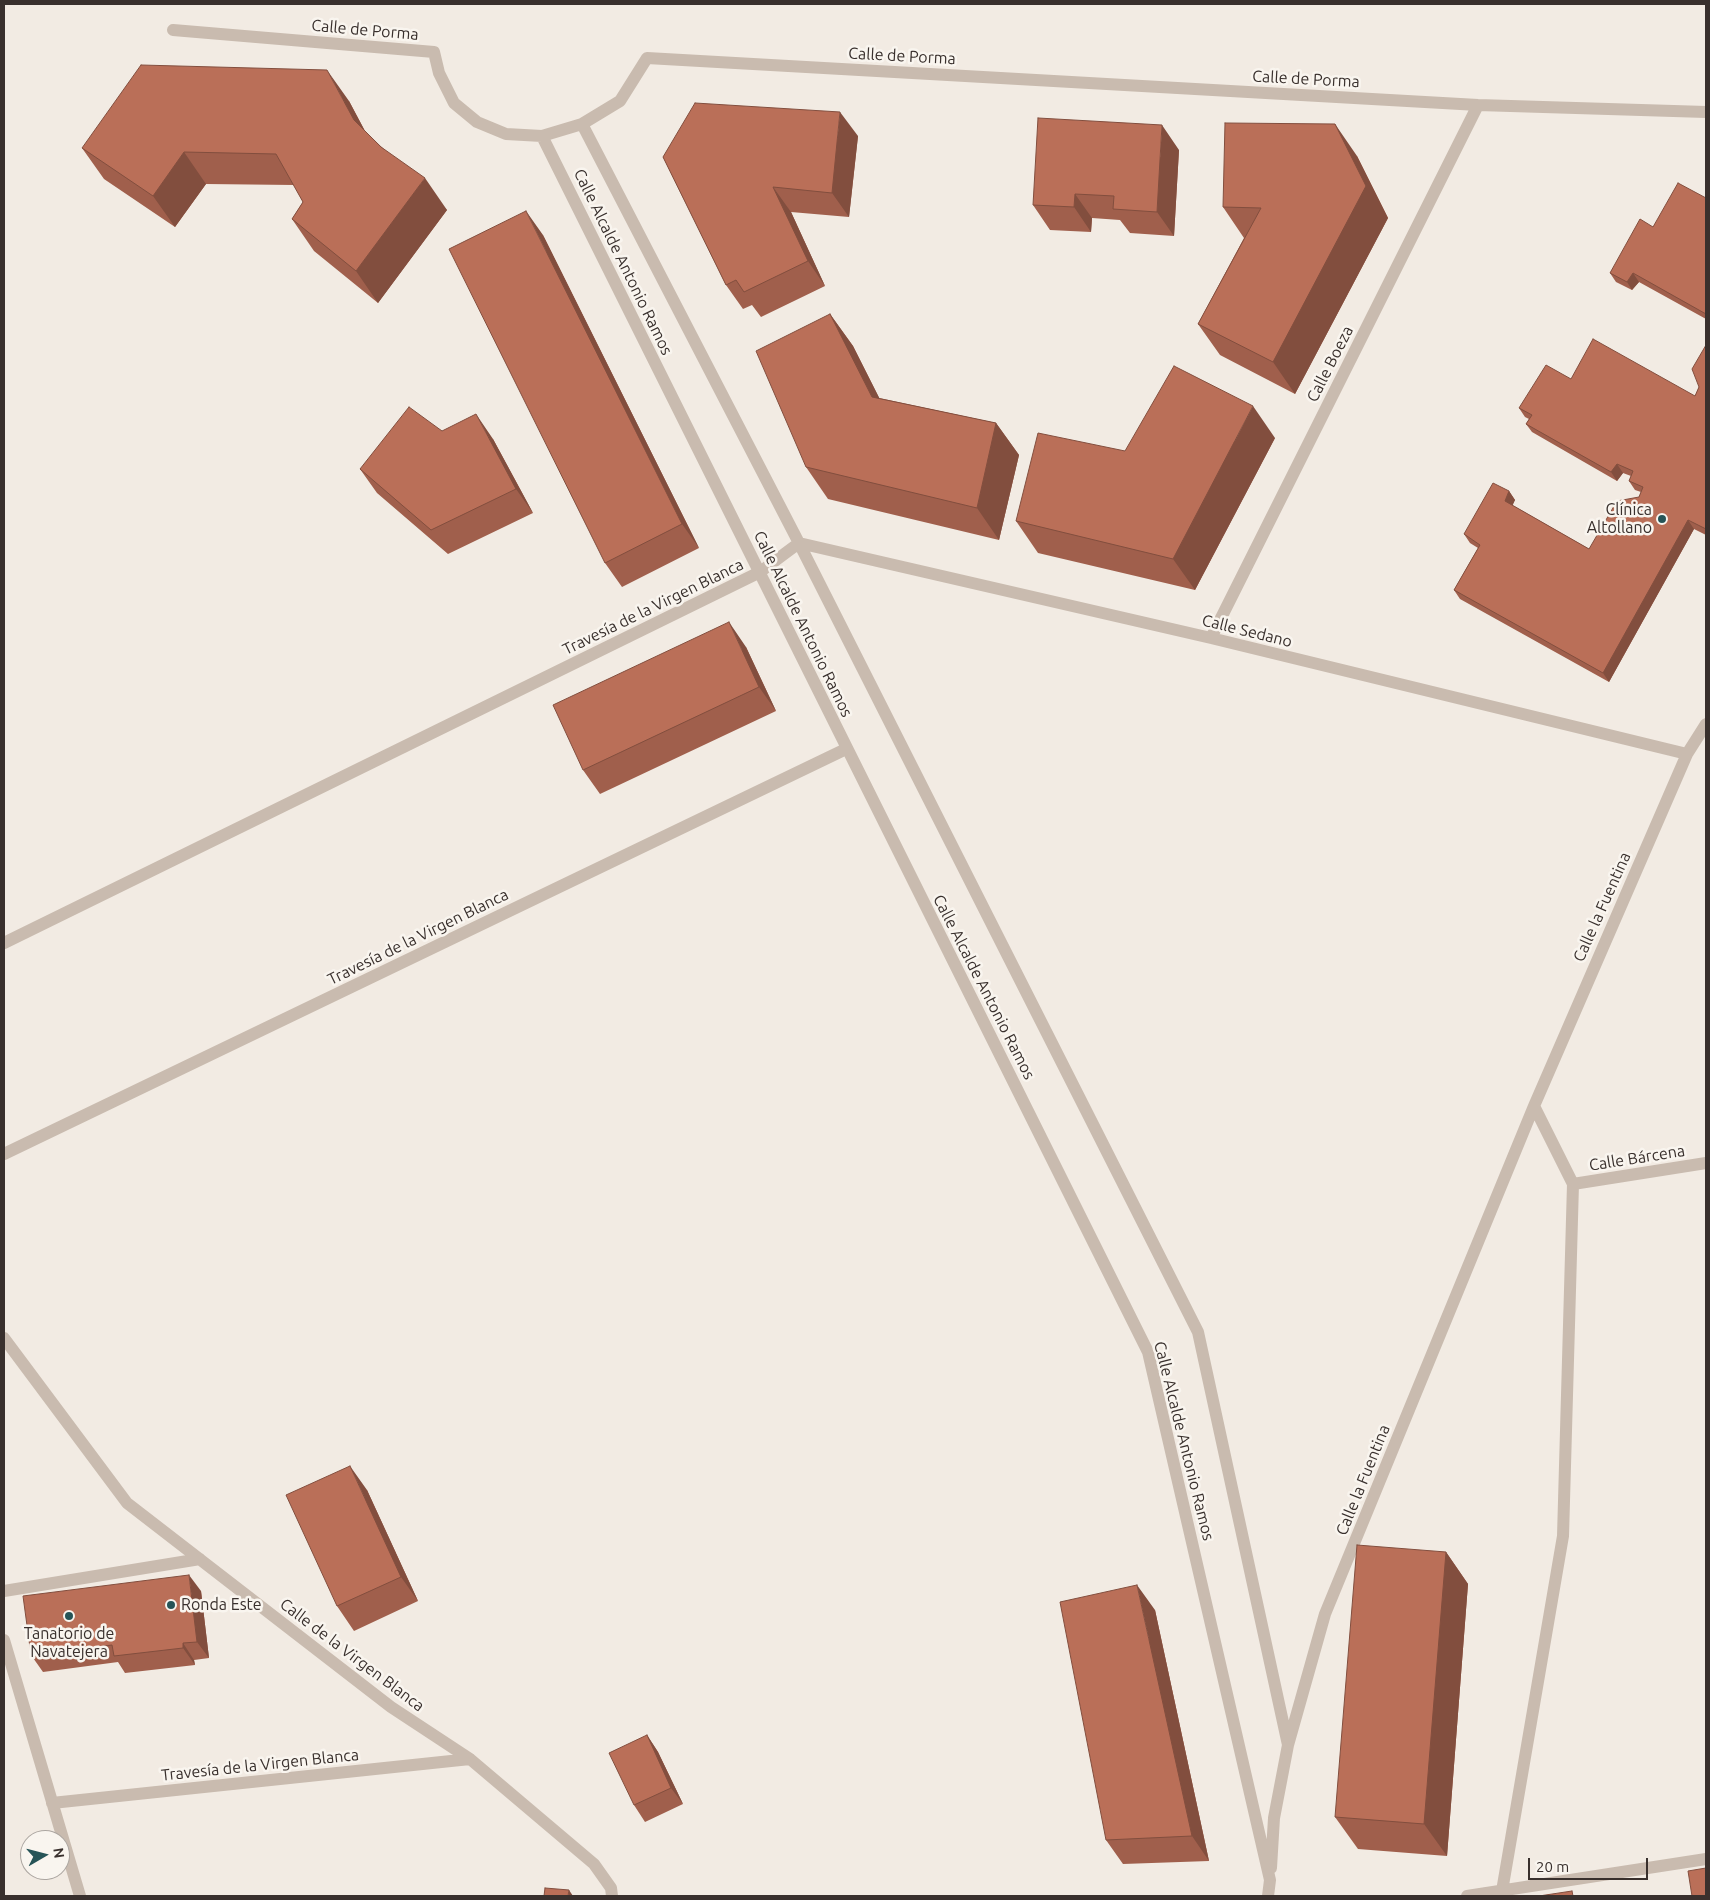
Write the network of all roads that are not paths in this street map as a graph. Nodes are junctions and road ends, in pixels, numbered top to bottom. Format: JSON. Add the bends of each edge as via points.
{"nodes":[{"id":1,"x":173,"y":30,"type":"dead end"},
{"id":2,"x":1478,"y":105,"type":"junction"},
{"id":3,"x":1706,"y":112,"type":"edge"},
{"id":4,"x":582,"y":124,"type":"junction"},
{"id":5,"x":542,"y":136,"type":"junction"},
{"id":6,"x":799,"y":543,"type":"junction"},
{"id":7,"x":760,"y":572,"type":"junction"},
{"id":8,"x":1210,"y":638,"type":"junction"},
{"id":9,"x":1706,"y":724,"type":"edge"},
{"id":10,"x":846,"y":749,"type":"junction"},
{"id":11,"x":1687,"y":754,"type":"junction"},
{"id":12,"x":4,"y":943,"type":"edge"},
{"id":13,"x":1534,"y":1106,"type":"junction"},
{"id":14,"x":4,"y":1154,"type":"edge"},
{"id":15,"x":1706,"y":1163,"type":"edge"},
{"id":16,"x":1573,"y":1184,"type":"junction"},
{"id":17,"x":4,"y":1338,"type":"edge"},
{"id":18,"x":200,"y":1559,"type":"junction"},
{"id":19,"x":4,"y":1591,"type":"edge"},
{"id":20,"x":4,"y":1640,"type":"edge"},
{"id":21,"x":1288,"y":1745,"type":"junction"},
{"id":22,"x":470,"y":1759,"type":"junction"},
{"id":23,"x":52,"y":1803,"type":"junction"},
{"id":24,"x":1706,"y":1858,"type":"edge"},
{"id":25,"x":1270,"y":1880,"type":"junction"},
{"id":26,"x":1502,"y":1891,"type":"junction"},
{"id":27,"x":80,"y":1896,"type":"edge"},
{"id":28,"x":612,"y":1896,"type":"edge"},
{"id":29,"x":1268,"y":1896,"type":"edge"},
{"id":30,"x":1467,"y":1896,"type":"edge"}],
"edges":[{"from":1,"to":5,"type":"street","name":"Calle de Porma","via":[[434,52],[439,73],[454,104],[477,122],[506,134]]},
{"from":2,"to":3,"type":"street","name":"Calle de Porma"},
{"from":2,"to":4,"type":"street","name":"Calle de Porma","via":[[647,58],[620,100]]},
{"from":2,"to":8,"type":"street","name":"Calle Boeza"},
{"from":4,"to":5,"type":"street","name":"Calle de Porma"},
{"from":4,"to":6,"type":"street","name":"Calle Alcalde Antonio Ramos"},
{"from":5,"to":7,"type":"street","name":"Calle Alcalde Antonio Ramos"},
{"from":6,"to":7,"type":"street","name":"Travesía de la Virgen Blanca"},
{"from":6,"to":8,"type":"street","name":"Calle Sedano"},
{"from":6,"to":21,"type":"street","name":"Calle Alcalde Antonio Ramos","via":[[1198,1332]]},
{"from":7,"to":10,"type":"street","name":"Calle Alcalde Antonio Ramos"},
{"from":7,"to":12,"type":"street","name":"Travesía de la Virgen Blanca"},
{"from":8,"to":11,"type":"street","name":"Calle Sedano"},
{"from":9,"to":11,"type":"street","name":"Calle la Fuentina"},
{"from":10,"to":14,"type":"street","name":"Travesía de la Virgen Blanca"},
{"from":10,"to":25,"type":"street","name":"Calle Alcalde Antonio Ramos","via":[[1148,1352]]},
{"from":11,"to":13,"type":"street","name":"Calle la Fuentina"},
{"from":13,"to":16,"type":"street"},
{"from":13,"to":21,"type":"street","name":"Calle la Fuentina","via":[[1325,1614]]},
{"from":15,"to":16,"type":"street","name":"Calle Bárcena"},
{"from":16,"to":26,"type":"street","via":[[1563,1536]]},
{"from":17,"to":18,"type":"street","name":"Calle de la Virgen Blanca","via":[[127,1503]]},
{"from":18,"to":19,"type":"street"},
{"from":18,"to":22,"type":"street","name":"Calle de la Virgen Blanca","via":[[391,1707]]},
{"from":20,"to":23,"type":"street"},
{"from":21,"to":25,"type":"street","name":"Calle la Fuentina","via":[[1274,1818]]},
{"from":22,"to":23,"type":"street","name":"Travesía de la Virgen Blanca"},
{"from":22,"to":28,"type":"street","name":"Calle de la Virgen Blanca","via":[[594,1864],[611,1888]]},
{"from":23,"to":27,"type":"street"},
{"from":24,"to":26,"type":"street"},
{"from":25,"to":29,"type":"street","name":"Calle Alcalde Antonio Ramos"},
{"from":26,"to":30,"type":"street"}]}
